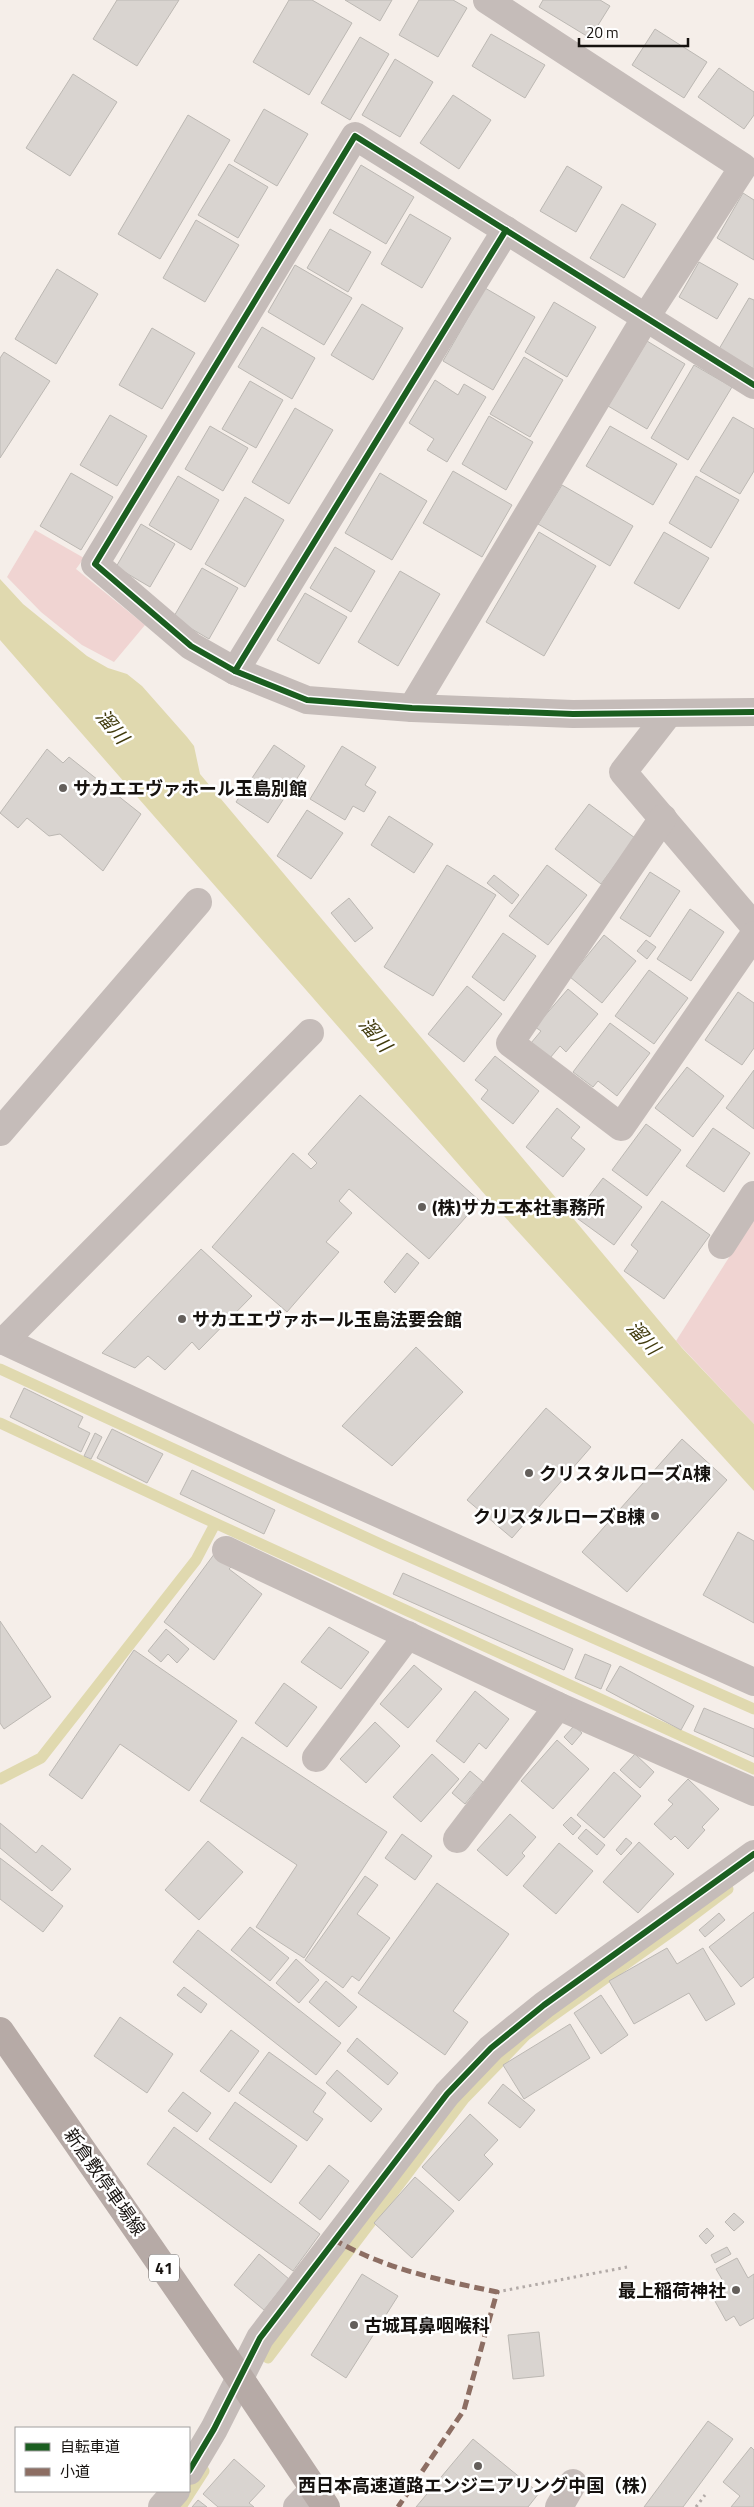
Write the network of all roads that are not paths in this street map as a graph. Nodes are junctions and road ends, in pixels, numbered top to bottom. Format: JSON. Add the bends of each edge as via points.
{"nodes":[{"id":1,"x":487,"y":0,"type":"edge"},
{"id":2,"x":506,"y":230,"type":"junction"},
{"id":3,"x":646,"y":317,"type":"junction"},
{"id":4,"x":754,"y":385,"type":"edge"},
{"id":5,"x":235,"y":671,"type":"junction"},
{"id":6,"x":412,"y":708,"type":"junction"},
{"id":7,"x":754,"y":712,"type":"edge"},
{"id":8,"x":668,"y":713,"type":"junction"},
{"id":9,"x":663,"y":818,"type":"junction"},
{"id":10,"x":198,"y":902,"type":"dead end"},
{"id":11,"x":754,"y":926,"type":"edge"},
{"id":12,"x":754,"y":935,"type":"edge"},
{"id":13,"x":310,"y":1033,"type":"dead end"},
{"id":14,"x":0,"y":1132,"type":"edge"},
{"id":15,"x":754,"y":1195,"type":"edge"},
{"id":16,"x":722,"y":1245,"type":"dead end"},
{"id":17,"x":2,"y":1340,"type":"edge"},
{"id":18,"x":226,"y":1550,"type":"dead end"},
{"id":19,"x":408,"y":1635,"type":"junction"},
{"id":20,"x":754,"y":1682,"type":"edge"},
{"id":21,"x":558,"y":1706,"type":"junction"},
{"id":22,"x":316,"y":1758,"type":"dead end"},
{"id":23,"x":754,"y":1792,"type":"edge"},
{"id":24,"x":456,"y":1839,"type":"dead end"},
{"id":25,"x":754,"y":1854,"type":"edge"},
{"id":26,"x":0,"y":2031,"type":"edge"},
{"id":27,"x":240,"y":2377,"type":"junction"},
{"id":28,"x":190,"y":2469,"type":"edge"},
{"id":29,"x":573,"y":2483,"type":"dead end"},
{"id":30,"x":175,"y":2492,"type":"edge"},
{"id":31,"x":312,"y":2501,"type":"edge"},
{"id":32,"x":162,"y":2507,"type":"edge"},
{"id":33,"x":559,"y":2507,"type":"edge"}],
"edges":[{"from":1,"to":3,"type":"street","via":[[743,167]]},
{"from":2,"to":3,"type":"street"},
{"from":2,"to":5,"type":"street"},
{"from":2,"to":5,"type":"street","via":[[355,136],[96,564],[191,646]]},
{"from":3,"to":4,"type":"street"},
{"from":3,"to":6,"type":"street"},
{"from":5,"to":6,"type":"street","via":[[307,700]]},
{"from":6,"to":8,"type":"street","via":[[573,714]]},
{"from":7,"to":8,"type":"street"},
{"from":8,"to":9,"type":"street","via":[[623,772]]},
{"from":9,"to":11,"type":"street"},
{"from":9,"to":12,"type":"street","via":[[510,1043],[621,1127]]},
{"from":10,"to":14,"type":"street"},
{"from":13,"to":17,"type":"street"},
{"from":15,"to":16,"type":"street"},
{"from":17,"to":20,"type":"street","via":[[284,1471]]},
{"from":18,"to":19,"type":"street"},
{"from":19,"to":21,"type":"street"},
{"from":19,"to":22,"type":"street"},
{"from":21,"to":23,"type":"street"},
{"from":21,"to":24,"type":"street"},
{"from":25,"to":27,"type":"street","via":[[544,2005],[491,2048],[447,2094],[333,2239],[260,2338]]},
{"from":26,"to":27,"type":"main road","name":"新倉敷停車場線","number":"41"},
{"from":27,"to":28,"type":"street"},
{"from":27,"to":31,"type":"main road","name":"新倉敷停車場線","number":"41"},
{"from":29,"to":33,"type":"street"},
{"from":30,"to":32,"type":"street"}]}
